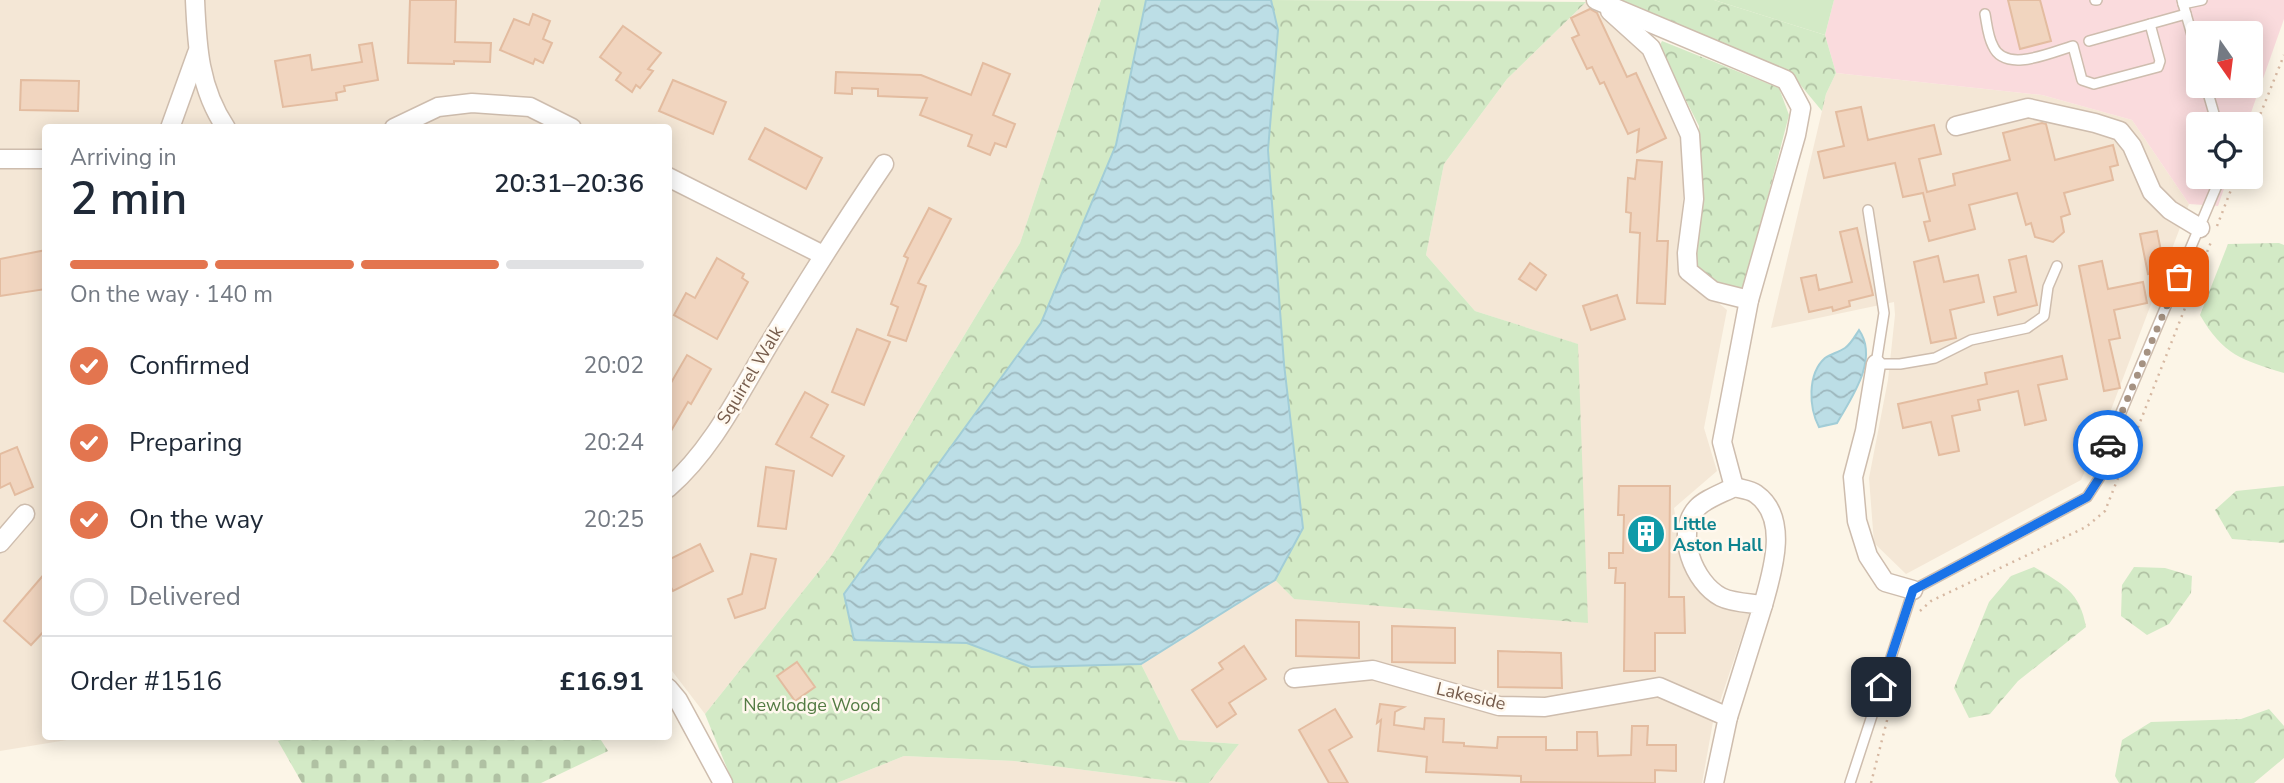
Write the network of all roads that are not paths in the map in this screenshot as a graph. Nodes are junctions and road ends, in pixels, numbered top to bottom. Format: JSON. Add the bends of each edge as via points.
{"nodes":[{"id":1,"x":195,"y":0,"type":"edge"},
{"id":2,"x":1597,"y":0,"type":"edge"},
{"id":3,"x":2202,"y":0,"type":"edge"},
{"id":4,"x":2184,"y":6,"type":"edge"},
{"id":5,"x":1985,"y":14,"type":"dead end"},
{"id":6,"x":2150,"y":24,"type":"junction"},
{"id":7,"x":2089,"y":41,"type":"dead end"},
{"id":8,"x":197,"y":53,"type":"junction"},
{"id":9,"x":171,"y":124,"type":"edge"},
{"id":10,"x":223,"y":124,"type":"edge"},
{"id":11,"x":402,"y":124,"type":"edge"},
{"id":12,"x":564,"y":124,"type":"edge"},
{"id":13,"x":1956,"y":125,"type":"dead end"},
{"id":14,"x":0,"y":159,"type":"edge"},
{"id":15,"x":42,"y":159,"type":"edge"},
{"id":16,"x":884,"y":163,"type":"dead end"},
{"id":17,"x":672,"y":179,"type":"edge"},
{"id":18,"x":2216,"y":189,"type":"edge"},
{"id":19,"x":1868,"y":210,"type":"dead end"},
{"id":20,"x":2200,"y":228,"type":"junction"},
{"id":21,"x":823,"y":255,"type":"junction"},
{"id":22,"x":2057,"y":266,"type":"dead end"},
{"id":23,"x":1749,"y":300,"type":"junction"},
{"id":24,"x":1876,"y":364,"type":"junction"},
{"id":25,"x":672,"y":485,"type":"edge"},
{"id":26,"x":1734,"y":487,"type":"junction"},
{"id":27,"x":26,"y":514,"type":"dead end"},
{"id":28,"x":0,"y":543,"type":"edge"},
{"id":29,"x":1913,"y":590,"type":"junction"},
{"id":30,"x":1763,"y":605,"type":"junction"},
{"id":31,"x":1294,"y":678,"type":"dead end"},
{"id":32,"x":672,"y":697,"type":"edge"},
{"id":33,"x":1728,"y":716,"type":"junction"},
{"id":34,"x":723,"y":783,"type":"edge"},
{"id":35,"x":1714,"y":783,"type":"edge"},
{"id":36,"x":1850,"y":783,"type":"edge"}],
"edges":[{"from":1,"to":8,"type":"street"},
{"from":2,"to":23,"type":"street","via":[[1651,48],[1690,135],[1694,200],[1688,271],[1713,291]]},
{"from":2,"to":23,"type":"street","via":[[1786,80],[1801,108]]},
{"from":3,"to":4,"type":"lane"},
{"from":4,"to":6,"type":"lane"},
{"from":5,"to":6,"type":"lane","via":[[1993,46],[2006,60],[2017,62],[2073,47],[2082,80],[2094,84],[2158,67]]},
{"from":6,"to":7,"type":"lane"},
{"from":8,"to":9,"type":"street"},
{"from":8,"to":10,"type":"street","via":[[213,109]]},
{"from":11,"to":12,"type":"street","via":[[438,107],[472,103],[530,107]]},
{"from":13,"to":20,"type":"street","via":[[2028,108],[2120,131],[2132,146],[2152,191],[2170,211]]},
{"from":14,"to":15,"type":"street"},
{"from":16,"to":21,"type":"street","name":"Squirrel Walk"},
{"from":17,"to":21,"type":"street"},
{"from":18,"to":20,"type":"lane"},
{"from":19,"to":24,"type":"lane","via":[[1884,313]]},
{"from":20,"to":29,"type":"lane","via":[[2106,449],[2100,477],[2087,497]]},
{"from":21,"to":25,"type":"street","name":"Squirrel Walk","via":[[719,427],[690,470]]},
{"from":22,"to":24,"type":"lane","via":[[2044,316],[2027,328],[1971,340],[1935,358]]},
{"from":23,"to":26,"type":"street","via":[[1722,442]]},
{"from":24,"to":29,"type":"street","via":[[1853,477],[1857,521],[1868,556],[1885,582]]},
{"from":26,"to":30,"type":"street","via":[[1755,493],[1772,512],[1774,559]]},
{"from":26,"to":30,"type":"street","via":[[1697,508],[1687,529],[1691,559],[1708,588],[1722,597]]},
{"from":27,"to":28,"type":"street"},
{"from":29,"to":36,"type":"lane"},
{"from":30,"to":33,"type":"street"},
{"from":31,"to":33,"type":"street","name":"Lakeside","via":[[1373,670],[1499,706],[1545,707],[1659,687]]},
{"from":32,"to":34,"type":"street"},
{"from":33,"to":35,"type":"street"}]}
